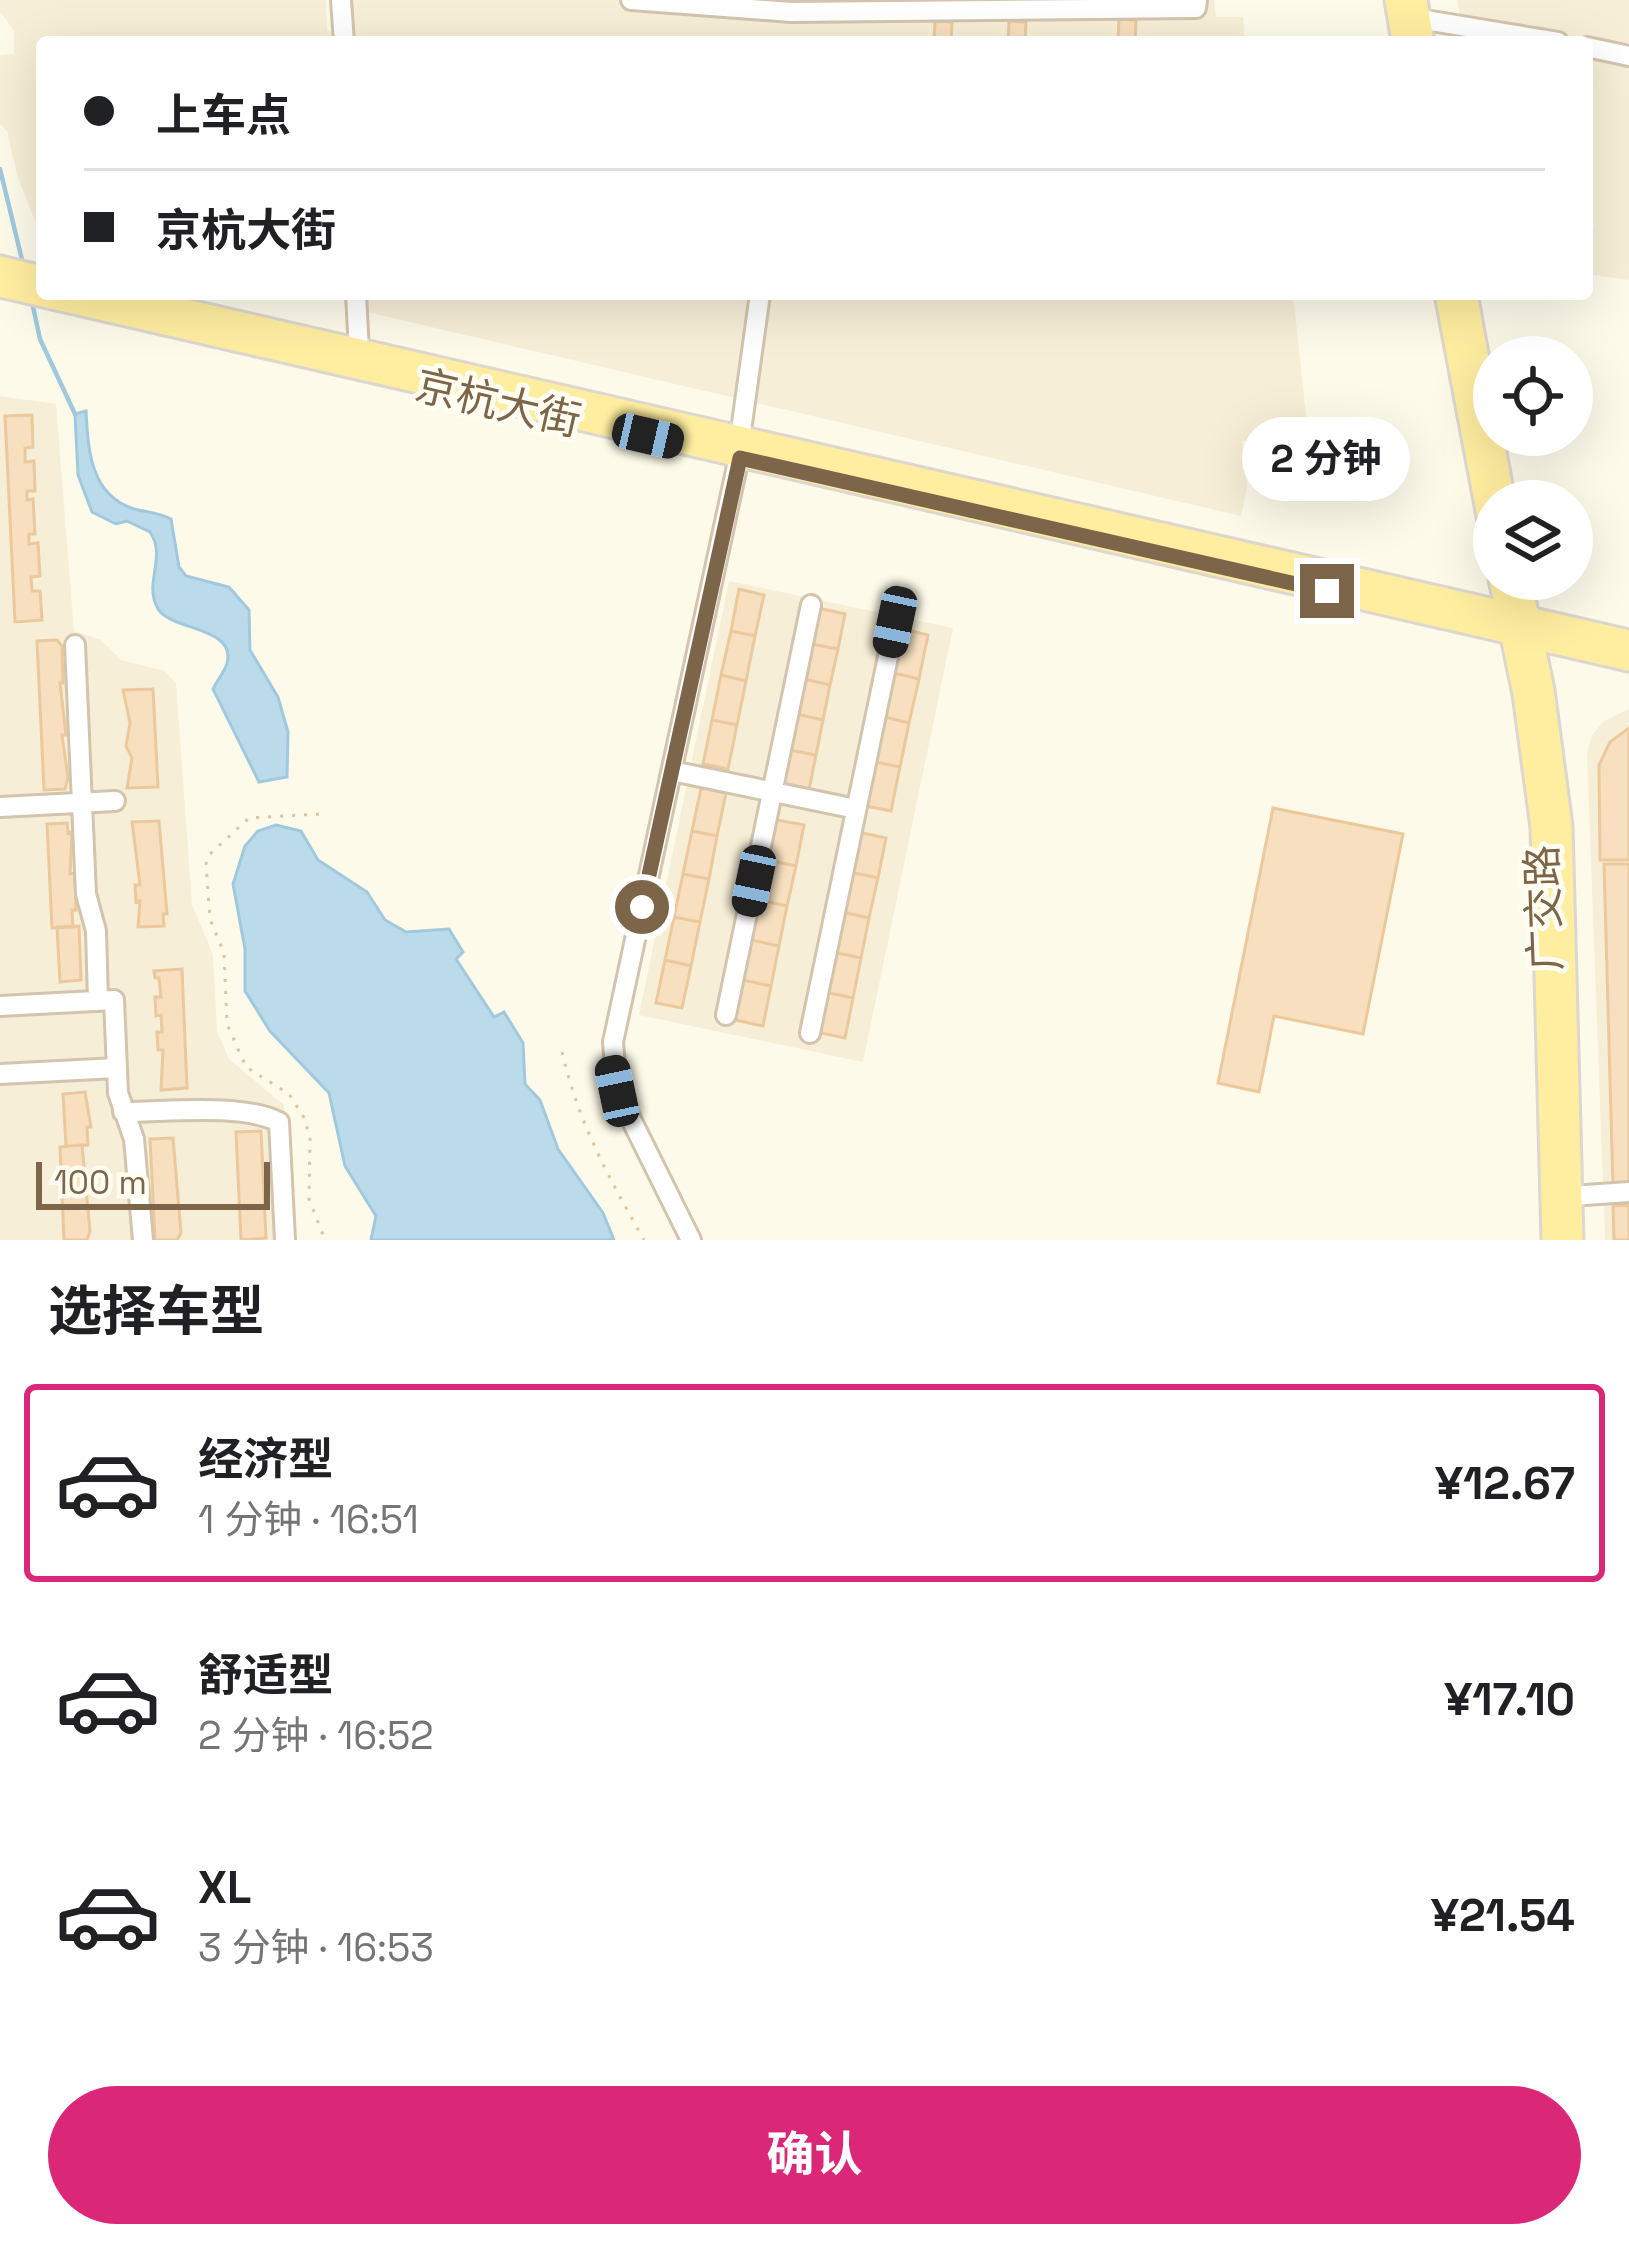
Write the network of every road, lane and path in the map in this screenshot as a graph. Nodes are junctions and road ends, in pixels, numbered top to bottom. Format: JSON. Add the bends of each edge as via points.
{"nodes":[{"id":1,"x":340,"y":0,"type":"edge"},
{"id":2,"x":631,"y":0,"type":"edge"},
{"id":3,"x":1197,"y":0,"type":"edge"},
{"id":4,"x":1396,"y":0,"type":"edge"},
{"id":5,"x":1070,"y":4,"type":"edge"},
{"id":6,"x":1149,"y":4,"type":"edge"},
{"id":7,"x":881,"y":5,"type":"edge"},
{"id":8,"x":1419,"y":20,"type":"edge"},
{"id":9,"x":343,"y":36,"type":"edge"},
{"id":10,"x":1402,"y":36,"type":"edge"},
{"id":11,"x":1520,"y":36,"type":"edge"},
{"id":12,"x":1593,"y":48,"type":"edge"},
{"id":13,"x":1629,"y":56,"type":"edge"},
{"id":14,"x":0,"y":267,"type":"edge"},
{"id":15,"x":36,"y":276,"type":"edge"},
{"id":16,"x":0,"y":286,"type":"edge"},
{"id":17,"x":36,"y":294,"type":"edge"},
{"id":18,"x":64,"y":300,"type":"edge"},
{"id":19,"x":140,"y":300,"type":"edge"},
{"id":20,"x":356,"y":300,"type":"edge"},
{"id":21,"x":759,"y":300,"type":"edge"},
{"id":22,"x":1447,"y":300,"type":"edge"},
{"id":23,"x":1467,"y":300,"type":"edge"},
{"id":24,"x":359,"y":352,"type":"junction"},
{"id":25,"x":740,"y":448,"type":"junction"},
{"id":26,"x":1481,"y":480,"type":"edge"},
{"id":27,"x":1500,"y":480,"type":"edge"},
{"id":28,"x":1509,"y":600,"type":"edge"},
{"id":29,"x":1520,"y":600,"type":"edge"},
{"id":30,"x":811,"y":605,"type":"dead end"},
{"id":31,"x":895,"y":622,"type":"dead end"},
{"id":32,"x":1520,"y":626,"type":"junction"},
{"id":33,"x":1629,"y":641,"type":"edge"},
{"id":34,"x":75,"y":645,"type":"dead end"},
{"id":35,"x":1629,"y":661,"type":"edge"},
{"id":36,"x":671,"y":771,"type":"junction"},
{"id":37,"x":772,"y":792,"type":"junction"},
{"id":38,"x":115,"y":801,"type":"dead end"},
{"id":39,"x":82,"y":803,"type":"junction"},
{"id":40,"x":0,"y":807,"type":"edge"},
{"id":41,"x":856,"y":809,"type":"junction"},
{"id":42,"x":319,"y":814,"type":"dead end"},
{"id":43,"x":98,"y":1001,"type":"junction"},
{"id":44,"x":0,"y":1006,"type":"edge"},
{"id":45,"x":726,"y":1015,"type":"dead end"},
{"id":46,"x":810,"y":1033,"type":"dead end"},
{"id":47,"x":562,"y":1052,"type":"dead end"},
{"id":48,"x":117,"y":1068,"type":"junction"},
{"id":49,"x":0,"y":1073,"type":"edge"},
{"id":50,"x":124,"y":1112,"type":"junction"},
{"id":51,"x":1629,"y":1192,"type":"edge"},
{"id":52,"x":1571,"y":1196,"type":"junction"},
{"id":53,"x":143,"y":1240,"type":"edge"},
{"id":54,"x":285,"y":1240,"type":"edge"},
{"id":55,"x":325,"y":1240,"type":"edge"},
{"id":56,"x":644,"y":1240,"type":"edge"},
{"id":57,"x":691,"y":1240,"type":"edge"},
{"id":58,"x":1552,"y":1240,"type":"edge"},
{"id":59,"x":1572,"y":1240,"type":"edge"}],
"edges":[{"from":1,"to":9,"type":"street"},
{"from":2,"to":7,"type":"street","via":[[766,12]]},
{"from":3,"to":6,"type":"street","via":[[1196,8]]},
{"from":4,"to":10,"type":"main road"},
{"from":5,"to":6,"type":"street"},
{"from":5,"to":7,"type":"street"},
{"from":8,"to":11,"type":"street"},
{"from":12,"to":13,"type":"street"},
{"from":14,"to":15,"type":"main road"},
{"from":16,"to":17,"type":"main road","name":"京杭大街"},
{"from":18,"to":25,"type":"main road","name":"京杭大街"},
{"from":19,"to":24,"type":"main road","name":"京杭大街"},
{"from":20,"to":24,"type":"street"},
{"from":21,"to":25,"type":"street"},
{"from":22,"to":26,"type":"main road"},
{"from":23,"to":27,"type":"main road"},
{"from":24,"to":25,"type":"main road","name":"京杭大街"},
{"from":25,"to":32,"type":"main road","name":"京杭大街"},
{"from":25,"to":36,"type":"street"},
{"from":28,"to":32,"type":"main road","name":"广交路"},
{"from":29,"to":32,"type":"main road","name":"广交路"},
{"from":30,"to":37,"type":"street"},
{"from":31,"to":41,"type":"street"},
{"from":32,"to":33,"type":"main road","name":"京杭大街"},
{"from":32,"to":35,"type":"main road","name":"京杭大街"},
{"from":32,"to":52,"type":"main road","name":"广交路","via":[[1561,826]]},
{"from":32,"to":58,"type":"main road","name":"广交路","via":[[1542,828]]},
{"from":34,"to":39,"type":"street"},
{"from":36,"to":37,"type":"street"},
{"from":36,"to":57,"type":"street","via":[[612,1065],[617,1091]]},
{"from":37,"to":41,"type":"street"},
{"from":37,"to":45,"type":"street"},
{"from":38,"to":39,"type":"street"},
{"from":39,"to":40,"type":"street"},
{"from":39,"to":43,"type":"street"},
{"from":41,"to":46,"type":"street"},
{"from":42,"to":55,"type":"path","via":[[249,818],[208,855],[205,883],[222,944],[231,1037],[246,1067],[289,1094],[304,1119],[309,1199]]},
{"from":43,"to":44,"type":"street"},
{"from":43,"to":48,"type":"street","via":[[114,1000]]},
{"from":47,"to":56,"type":"path","via":[[593,1150]]},
{"from":48,"to":49,"type":"street"},
{"from":48,"to":50,"type":"street"},
{"from":50,"to":53,"type":"street"},
{"from":50,"to":54,"type":"street","via":[[204,1111],[279,1122]]},
{"from":51,"to":52,"type":"street"},
{"from":52,"to":59,"type":"main road","name":"广交路"}]}
